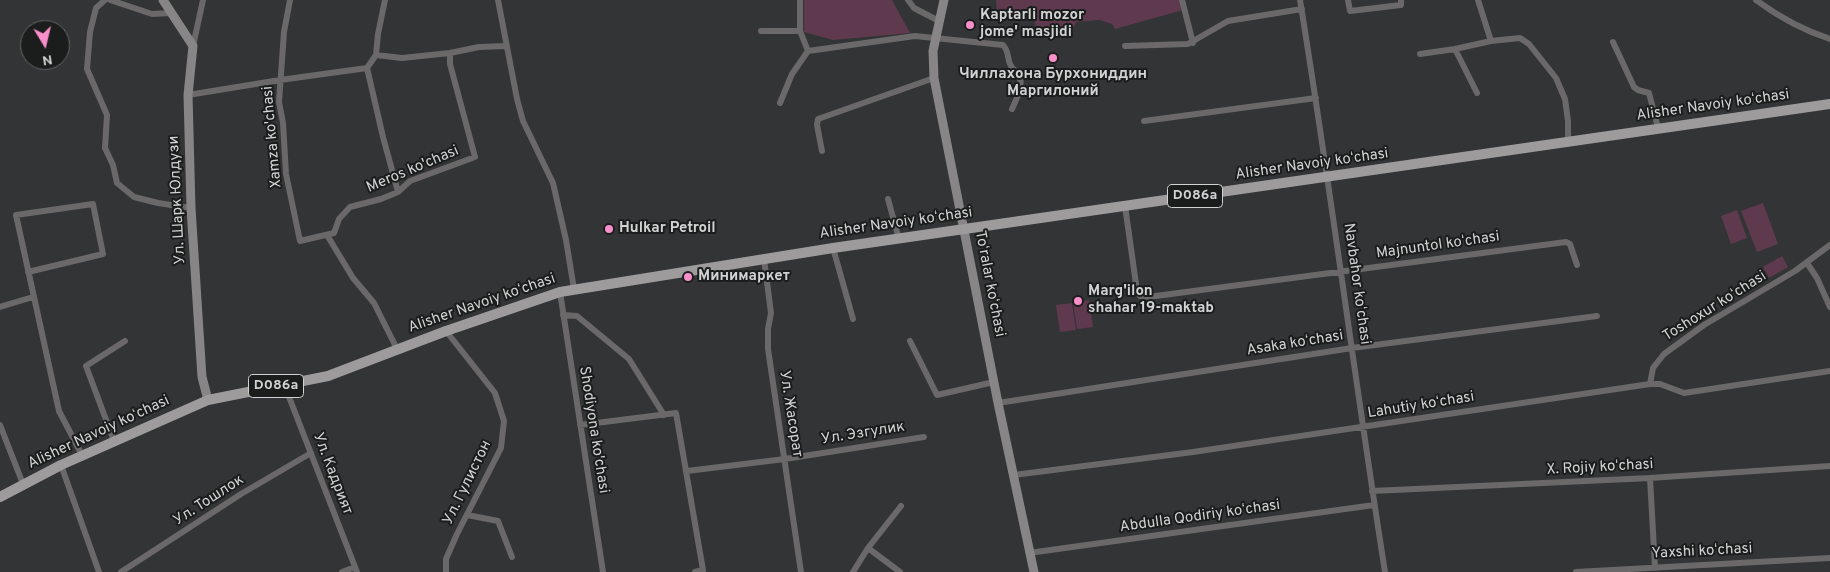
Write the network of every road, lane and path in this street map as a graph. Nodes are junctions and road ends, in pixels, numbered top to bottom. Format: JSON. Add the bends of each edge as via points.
{"nodes":[{"id":1,"x":105,"y":0,"type":"edge"},
{"id":2,"x":110,"y":0,"type":"edge"},
{"id":3,"x":163,"y":0,"type":"edge"},
{"id":4,"x":203,"y":0,"type":"edge"},
{"id":5,"x":290,"y":0,"type":"edge"},
{"id":6,"x":385,"y":0,"type":"edge"},
{"id":7,"x":498,"y":0,"type":"edge"},
{"id":8,"x":800,"y":0,"type":"edge"},
{"id":9,"x":908,"y":0,"type":"edge"},
{"id":10,"x":944,"y":0,"type":"edge"},
{"id":11,"x":1182,"y":0,"type":"edge"},
{"id":12,"x":1300,"y":0,"type":"edge"},
{"id":13,"x":1348,"y":0,"type":"edge"},
{"id":14,"x":1401,"y":0,"type":"edge"},
{"id":15,"x":1478,"y":0,"type":"edge"},
{"id":16,"x":1756,"y":0,"type":"edge"},
{"id":17,"x":1302,"y":10,"type":"junction"},
{"id":18,"x":171,"y":12,"type":"junction"},
{"id":19,"x":939,"y":22,"type":"junction"},
{"id":20,"x":761,"y":31,"type":"dead end"},
{"id":21,"x":800,"y":32,"type":"junction"},
{"id":22,"x":935,"y":37,"type":"junction"},
{"id":23,"x":1830,"y":39,"type":"edge"},
{"id":24,"x":1491,"y":42,"type":"junction"},
{"id":25,"x":1613,"y":42,"type":"dead end"},
{"id":26,"x":1193,"y":43,"type":"junction"},
{"id":27,"x":192,"y":46,"type":"junction"},
{"id":28,"x":507,"y":46,"type":"junction"},
{"id":29,"x":1125,"y":46,"type":"dead end"},
{"id":30,"x":1455,"y":49,"type":"junction"},
{"id":31,"x":808,"y":51,"type":"junction"},
{"id":32,"x":450,"y":53,"type":"junction"},
{"id":33,"x":1420,"y":54,"type":"dead end"},
{"id":34,"x":376,"y":55,"type":"junction"},
{"id":35,"x":367,"y":68,"type":"junction"},
{"id":36,"x":934,"y":78,"type":"junction"},
{"id":37,"x":280,"y":80,"type":"junction"},
{"id":38,"x":1477,"y":93,"type":"dead end"},
{"id":39,"x":188,"y":95,"type":"junction"},
{"id":40,"x":1316,"y":98,"type":"junction"},
{"id":41,"x":780,"y":103,"type":"dead end"},
{"id":42,"x":1830,"y":104,"type":"edge"},
{"id":43,"x":1012,"y":110,"type":"dead end"},
{"id":44,"x":1144,"y":121,"type":"dead end"},
{"id":45,"x":1658,"y":128,"type":"junction"},
{"id":46,"x":1568,"y":143,"type":"junction"},
{"id":47,"x":822,"y":151,"type":"dead end"},
{"id":48,"x":1327,"y":178,"type":"junction"},
{"id":49,"x":398,"y":192,"type":"junction"},
{"id":50,"x":888,"y":199,"type":"dead end"},
{"id":51,"x":1125,"y":206,"type":"junction"},
{"id":52,"x":191,"y":208,"type":"junction"},
{"id":53,"x":965,"y":230,"type":"junction"},
{"id":54,"x":327,"y":235,"type":"junction"},
{"id":55,"x":899,"y":239,"type":"junction"},
{"id":56,"x":1830,"y":245,"type":"edge"},
{"id":57,"x":832,"y":248,"type":"junction"},
{"id":58,"x":764,"y":259,"type":"junction"},
{"id":59,"x":1807,"y":263,"type":"junction"},
{"id":60,"x":1577,"y":265,"type":"dead end"},
{"id":61,"x":28,"y":272,"type":"junction"},
{"id":62,"x":1341,"y":272,"type":"junction"},
{"id":63,"x":574,"y":289,"type":"junction"},
{"id":64,"x":560,"y":292,"type":"junction"},
{"id":65,"x":34,"y":298,"type":"junction"},
{"id":66,"x":0,"y":307,"type":"edge"},
{"id":67,"x":1830,"y":307,"type":"edge"},
{"id":68,"x":563,"y":315,"type":"junction"},
{"id":69,"x":1597,"y":316,"type":"dead end"},
{"id":70,"x":853,"y":319,"type":"dead end"},
{"id":71,"x":446,"y":330,"type":"junction"},
{"id":72,"x":125,"y":341,"type":"dead end"},
{"id":73,"x":910,"y":341,"type":"dead end"},
{"id":74,"x":1352,"y":348,"type":"junction"},
{"id":75,"x":397,"y":349,"type":"junction"},
{"id":76,"x":1830,"y":371,"type":"edge"},
{"id":77,"x":994,"y":382,"type":"junction"},
{"id":78,"x":284,"y":384,"type":"junction"},
{"id":79,"x":1650,"y":384,"type":"junction"},
{"id":80,"x":208,"y":400,"type":"junction"},
{"id":81,"x":998,"y":403,"type":"junction"},
{"id":82,"x":664,"y":415,"type":"junction"},
{"id":83,"x":0,"y":425,"type":"edge"},
{"id":84,"x":580,"y":425,"type":"junction"},
{"id":85,"x":1363,"y":427,"type":"junction"},
{"id":86,"x":924,"y":437,"type":"dead end"},
{"id":87,"x":114,"y":441,"type":"junction"},
{"id":88,"x":310,"y":453,"type":"junction"},
{"id":89,"x":82,"y":455,"type":"junction"},
{"id":90,"x":785,"y":460,"type":"junction"},
{"id":91,"x":60,"y":465,"type":"junction"},
{"id":92,"x":1830,"y":466,"type":"edge"},
{"id":93,"x":687,"y":471,"type":"junction"},
{"id":94,"x":1014,"y":476,"type":"junction"},
{"id":95,"x":1650,"y":478,"type":"junction"},
{"id":96,"x":23,"y":484,"type":"junction"},
{"id":97,"x":1372,"y":491,"type":"junction"},
{"id":98,"x":0,"y":496,"type":"edge"},
{"id":99,"x":1374,"y":505,"type":"junction"},
{"id":100,"x":900,"y":506,"type":"dead end"},
{"id":101,"x":467,"y":515,"type":"junction"},
{"id":102,"x":868,"y":548,"type":"junction"},
{"id":103,"x":1029,"y":553,"type":"junction"},
{"id":104,"x":512,"y":557,"type":"dead end"},
{"id":105,"x":1830,"y":558,"type":"edge"},
{"id":106,"x":1655,"y":568,"type":"junction"},
{"id":107,"x":356,"y":569,"type":"edge"},
{"id":108,"x":99,"y":572,"type":"edge"},
{"id":109,"x":121,"y":572,"type":"edge"},
{"id":110,"x":342,"y":572,"type":"edge"},
{"id":111,"x":446,"y":572,"type":"edge"},
{"id":112,"x":603,"y":572,"type":"edge"},
{"id":113,"x":695,"y":572,"type":"edge"},
{"id":114,"x":801,"y":572,"type":"edge"},
{"id":115,"x":853,"y":572,"type":"edge"},
{"id":116,"x":900,"y":572,"type":"edge"},
{"id":117,"x":1034,"y":572,"type":"edge"},
{"id":118,"x":1385,"y":572,"type":"edge"},
{"id":119,"x":1576,"y":572,"type":"edge"},
{"id":120,"x":1593,"y":572,"type":"edge"}],
"edges":[{"from":1,"to":52,"type":"street","via":[[96,8],[87,69],[107,115],[105,148],[117,183],[134,197]]},
{"from":2,"to":18,"type":"street","via":[[152,14]]},
{"from":3,"to":18,"type":"street"},
{"from":4,"to":27,"type":"street","name":"Ул. Шарк Юлдузи"},
{"from":5,"to":37,"type":"street","name":"Xamza ko'chasi"},
{"from":6,"to":34,"type":"street"},
{"from":7,"to":28,"type":"street"},
{"from":8,"to":21,"type":"street"},
{"from":9,"to":19,"type":"street","via":[[914,8]]},
{"from":10,"to":19,"type":"street","name":"Toʻralar koʻchasi"},
{"from":11,"to":26,"type":"street"},
{"from":12,"to":17,"type":"street","name":"Navbahor koʻchasi"},
{"from":13,"to":14,"type":"street","via":[[1350,11],[1401,5]]},
{"from":15,"to":24,"type":"street"},
{"from":16,"to":23,"type":"street","via":[[1787,20]]},
{"from":17,"to":26,"type":"street","via":[[1228,21]]},
{"from":17,"to":40,"type":"street","name":"Navbahor koʻchasi"},
{"from":18,"to":27,"type":"street"},
{"from":19,"to":22,"type":"street","name":"Toʻralar koʻchasi"},
{"from":20,"to":21,"type":"street"},
{"from":21,"to":31,"type":"street"},
{"from":22,"to":31,"type":"street","via":[[915,36]]},
{"from":22,"to":36,"type":"street","name":"Toʻralar koʻchasi"},
{"from":22,"to":43,"type":"street","via":[[1005,46],[1011,66],[1020,80]]},
{"from":24,"to":30,"type":"street"},
{"from":24,"to":46,"type":"street","via":[[1520,38],[1529,44],[1556,78],[1565,98]]},
{"from":25,"to":45,"type":"street","via":[[1634,87],[1649,92]]},
{"from":26,"to":29,"type":"street"},
{"from":27,"to":39,"type":"street","name":"Ул. Шарк Юлдузи"},
{"from":28,"to":32,"type":"street"},
{"from":28,"to":63,"type":"street","via":[[523,121],[553,183]]},
{"from":30,"to":33,"type":"street"},
{"from":30,"to":38,"type":"street"},
{"from":31,"to":41,"type":"street","via":[[792,74]]},
{"from":32,"to":34,"type":"street","via":[[407,58]]},
{"from":32,"to":49,"type":"street","name":"Meros ko'chasi","via":[[450,64],[475,157],[410,181]]},
{"from":34,"to":35,"type":"street"},
{"from":35,"to":37,"type":"street"},
{"from":35,"to":49,"type":"street"},
{"from":36,"to":47,"type":"street","via":[[818,119]]},
{"from":36,"to":53,"type":"street","name":"Toʻralar koʻchasi"},
{"from":37,"to":39,"type":"street"},
{"from":37,"to":54,"type":"street","name":"Xamza ko'chasi","via":[[286,174],[300,241]]},
{"from":39,"to":52,"type":"street","name":"Ул. Шарк Юлдузи"},
{"from":40,"to":44,"type":"street"},
{"from":40,"to":48,"type":"street","name":"Navbahor koʻchasi"},
{"from":42,"to":45,"type":"main road","name":"Alisher Navoiy koʻchasi","number":"D086a"},
{"from":45,"to":46,"type":"main road","name":"Alisher Navoiy koʻchasi","number":"D086a"},
{"from":46,"to":48,"type":"main road","name":"Alisher Navoiy koʻchasi","number":"D086a"},
{"from":48,"to":51,"type":"main road","name":"Alisher Navoiy koʻchasi","number":"D086a"},
{"from":48,"to":62,"type":"street","name":"Navbahor koʻchasi"},
{"from":49,"to":54,"type":"street","name":"Meros ko'chasi","via":[[350,207],[339,219],[334,233]]},
{"from":50,"to":55,"type":"street"},
{"from":51,"to":53,"type":"main road","name":"Alisher Navoiy koʻchasi","number":"D086a"},
{"from":51,"to":62,"type":"street","name":"Majnuntol koʻchasi","via":[[1136,291],[1140,296]]},
{"from":52,"to":80,"type":"street","name":"Ул. Шарк Юлдузи","via":[[202,377]]},
{"from":53,"to":55,"type":"main road","name":"Alisher Navoiy koʻchasi","number":"D086a"},
{"from":53,"to":77,"type":"street","name":"Toʻralar koʻchasi"},
{"from":54,"to":75,"type":"street","via":[[353,278],[374,303]]},
{"from":55,"to":57,"type":"main road","name":"Alisher Navoiy koʻchasi","number":"D086a"},
{"from":56,"to":59,"type":"street","name":"Toshoxur koʻchasi"},
{"from":57,"to":58,"type":"main road","name":"Alisher Navoiy koʻchasi","number":"D086a"},
{"from":57,"to":70,"type":"street"},
{"from":58,"to":63,"type":"main road","name":"Alisher Navoiy koʻchasi","number":"D086a"},
{"from":58,"to":90,"type":"street","name":"Ул. Жасорат","via":[[770,313],[768,348]]},
{"from":59,"to":67,"type":"street"},
{"from":59,"to":79,"type":"street","name":"Toshoxur koʻchasi","via":[[1704,325],[1664,354],[1653,368]]},
{"from":60,"to":62,"type":"street","name":"Majnuntol koʻchasi","via":[[1570,244],[1566,242]]},
{"from":61,"to":61,"type":"street","via":[[16,215],[93,204],[103,254]]},
{"from":61,"to":65,"type":"street"},
{"from":62,"to":74,"type":"street","name":"Navbahor koʻchasi"},
{"from":63,"to":64,"type":"main road","name":"Alisher Navoiy koʻchasi","number":"D086a"},
{"from":64,"to":68,"type":"street","name":"Shodiyona ko'chasi"},
{"from":64,"to":71,"type":"main road","name":"Alisher Navoiy koʻchasi","number":"D086a"},
{"from":65,"to":66,"type":"street"},
{"from":65,"to":89,"type":"street","via":[[59,411]]},
{"from":68,"to":82,"type":"street","via":[[577,316],[629,358]]},
{"from":68,"to":84,"type":"street","name":"Shodiyona ko'chasi"},
{"from":69,"to":74,"type":"street","name":"Asaka koʻchasi"},
{"from":71,"to":75,"type":"main road","name":"Alisher Navoiy koʻchasi","number":"D086a"},
{"from":71,"to":101,"type":"street","name":"Ул. Гулистон","via":[[495,393],[504,421],[501,448]]},
{"from":72,"to":87,"type":"street","via":[[86,366]]},
{"from":73,"to":77,"type":"street","via":[[937,395]]},
{"from":74,"to":81,"type":"street","name":"Asaka koʻchasi"},
{"from":74,"to":85,"type":"street","name":"Navbahor koʻchasi"},
{"from":75,"to":78,"type":"main road","name":"Alisher Navoiy koʻchasi","number":"D086a","via":[[328,376]]},
{"from":76,"to":79,"type":"street","name":"Lahutiy koʻchasi","via":[[1684,392]]},
{"from":77,"to":81,"type":"street","name":"Toʻralar koʻchasi"},
{"from":78,"to":80,"type":"main road","name":"Alisher Navoiy koʻchasi","number":"D086a"},
{"from":78,"to":88,"type":"street","name":"Ул. Кадрият"},
{"from":79,"to":85,"type":"street","name":"Lahutiy koʻchasi"},
{"from":80,"to":87,"type":"main road","name":"Alisher Navoiy koʻchasi","number":"D086a"},
{"from":81,"to":94,"type":"street","name":"Toʻralar koʻchasi"},
{"from":82,"to":84,"type":"street"},
{"from":82,"to":93,"type":"street","via":[[676,413]]},
{"from":83,"to":96,"type":"street"},
{"from":84,"to":112,"type":"street","name":"Shodiyona ko'chasi"},
{"from":85,"to":94,"type":"street","name":"Lahutiy koʻchasi"},
{"from":85,"to":97,"type":"street","name":"Navbahor koʻchasi"},
{"from":86,"to":90,"type":"street","name":"Ул. Эзгулик"},
{"from":87,"to":89,"type":"main road","name":"Alisher Navoiy koʻchasi","number":"D086a"},
{"from":88,"to":107,"type":"street","name":"Ул. Кадрият"},
{"from":88,"to":109,"type":"street","name":"Ул. Тошлок"},
{"from":89,"to":91,"type":"main road","name":"Alisher Navoiy koʻchasi","number":"D086a"},
{"from":90,"to":93,"type":"street","name":"Ул. Эзгулик"},
{"from":90,"to":114,"type":"street","name":"Ул. Жасорат"},
{"from":91,"to":96,"type":"main road","name":"Alisher Navoiy koʻchasi","number":"D086a"},
{"from":91,"to":108,"type":"street"},
{"from":92,"to":95,"type":"street","name":"X. Rojiy koʻchasi"},
{"from":93,"to":113,"type":"street","via":[[703,570]]},
{"from":94,"to":103,"type":"street","name":"Toʻralar koʻchasi"},
{"from":95,"to":97,"type":"street","name":"X. Rojiy koʻchasi"},
{"from":95,"to":106,"type":"street"},
{"from":96,"to":98,"type":"main road","name":"Alisher Navoiy koʻchasi","number":"D086a"},
{"from":97,"to":99,"type":"street","name":"Navbahor koʻchasi"},
{"from":99,"to":103,"type":"street","name":"Abdulla Qodiriy koʻchasi"},
{"from":99,"to":118,"type":"street","name":"Navbahor koʻchasi"},
{"from":100,"to":102,"type":"street"},
{"from":101,"to":104,"type":"street","via":[[498,521]]},
{"from":101,"to":111,"type":"street","name":"Ул. Гулистон","via":[[446,559]]},
{"from":102,"to":115,"type":"street"},
{"from":102,"to":116,"type":"street"},
{"from":103,"to":117,"type":"street","name":"Toʻralar koʻchasi"},
{"from":105,"to":106,"type":"street","name":"Yaxshi koʻchasi"},
{"from":106,"to":120,"type":"street","name":"Yaxshi koʻchasi"},
{"from":107,"to":110,"type":"street"},
{"from":119,"to":120,"type":"street","name":"Yaxshi koʻchasi"}]}
